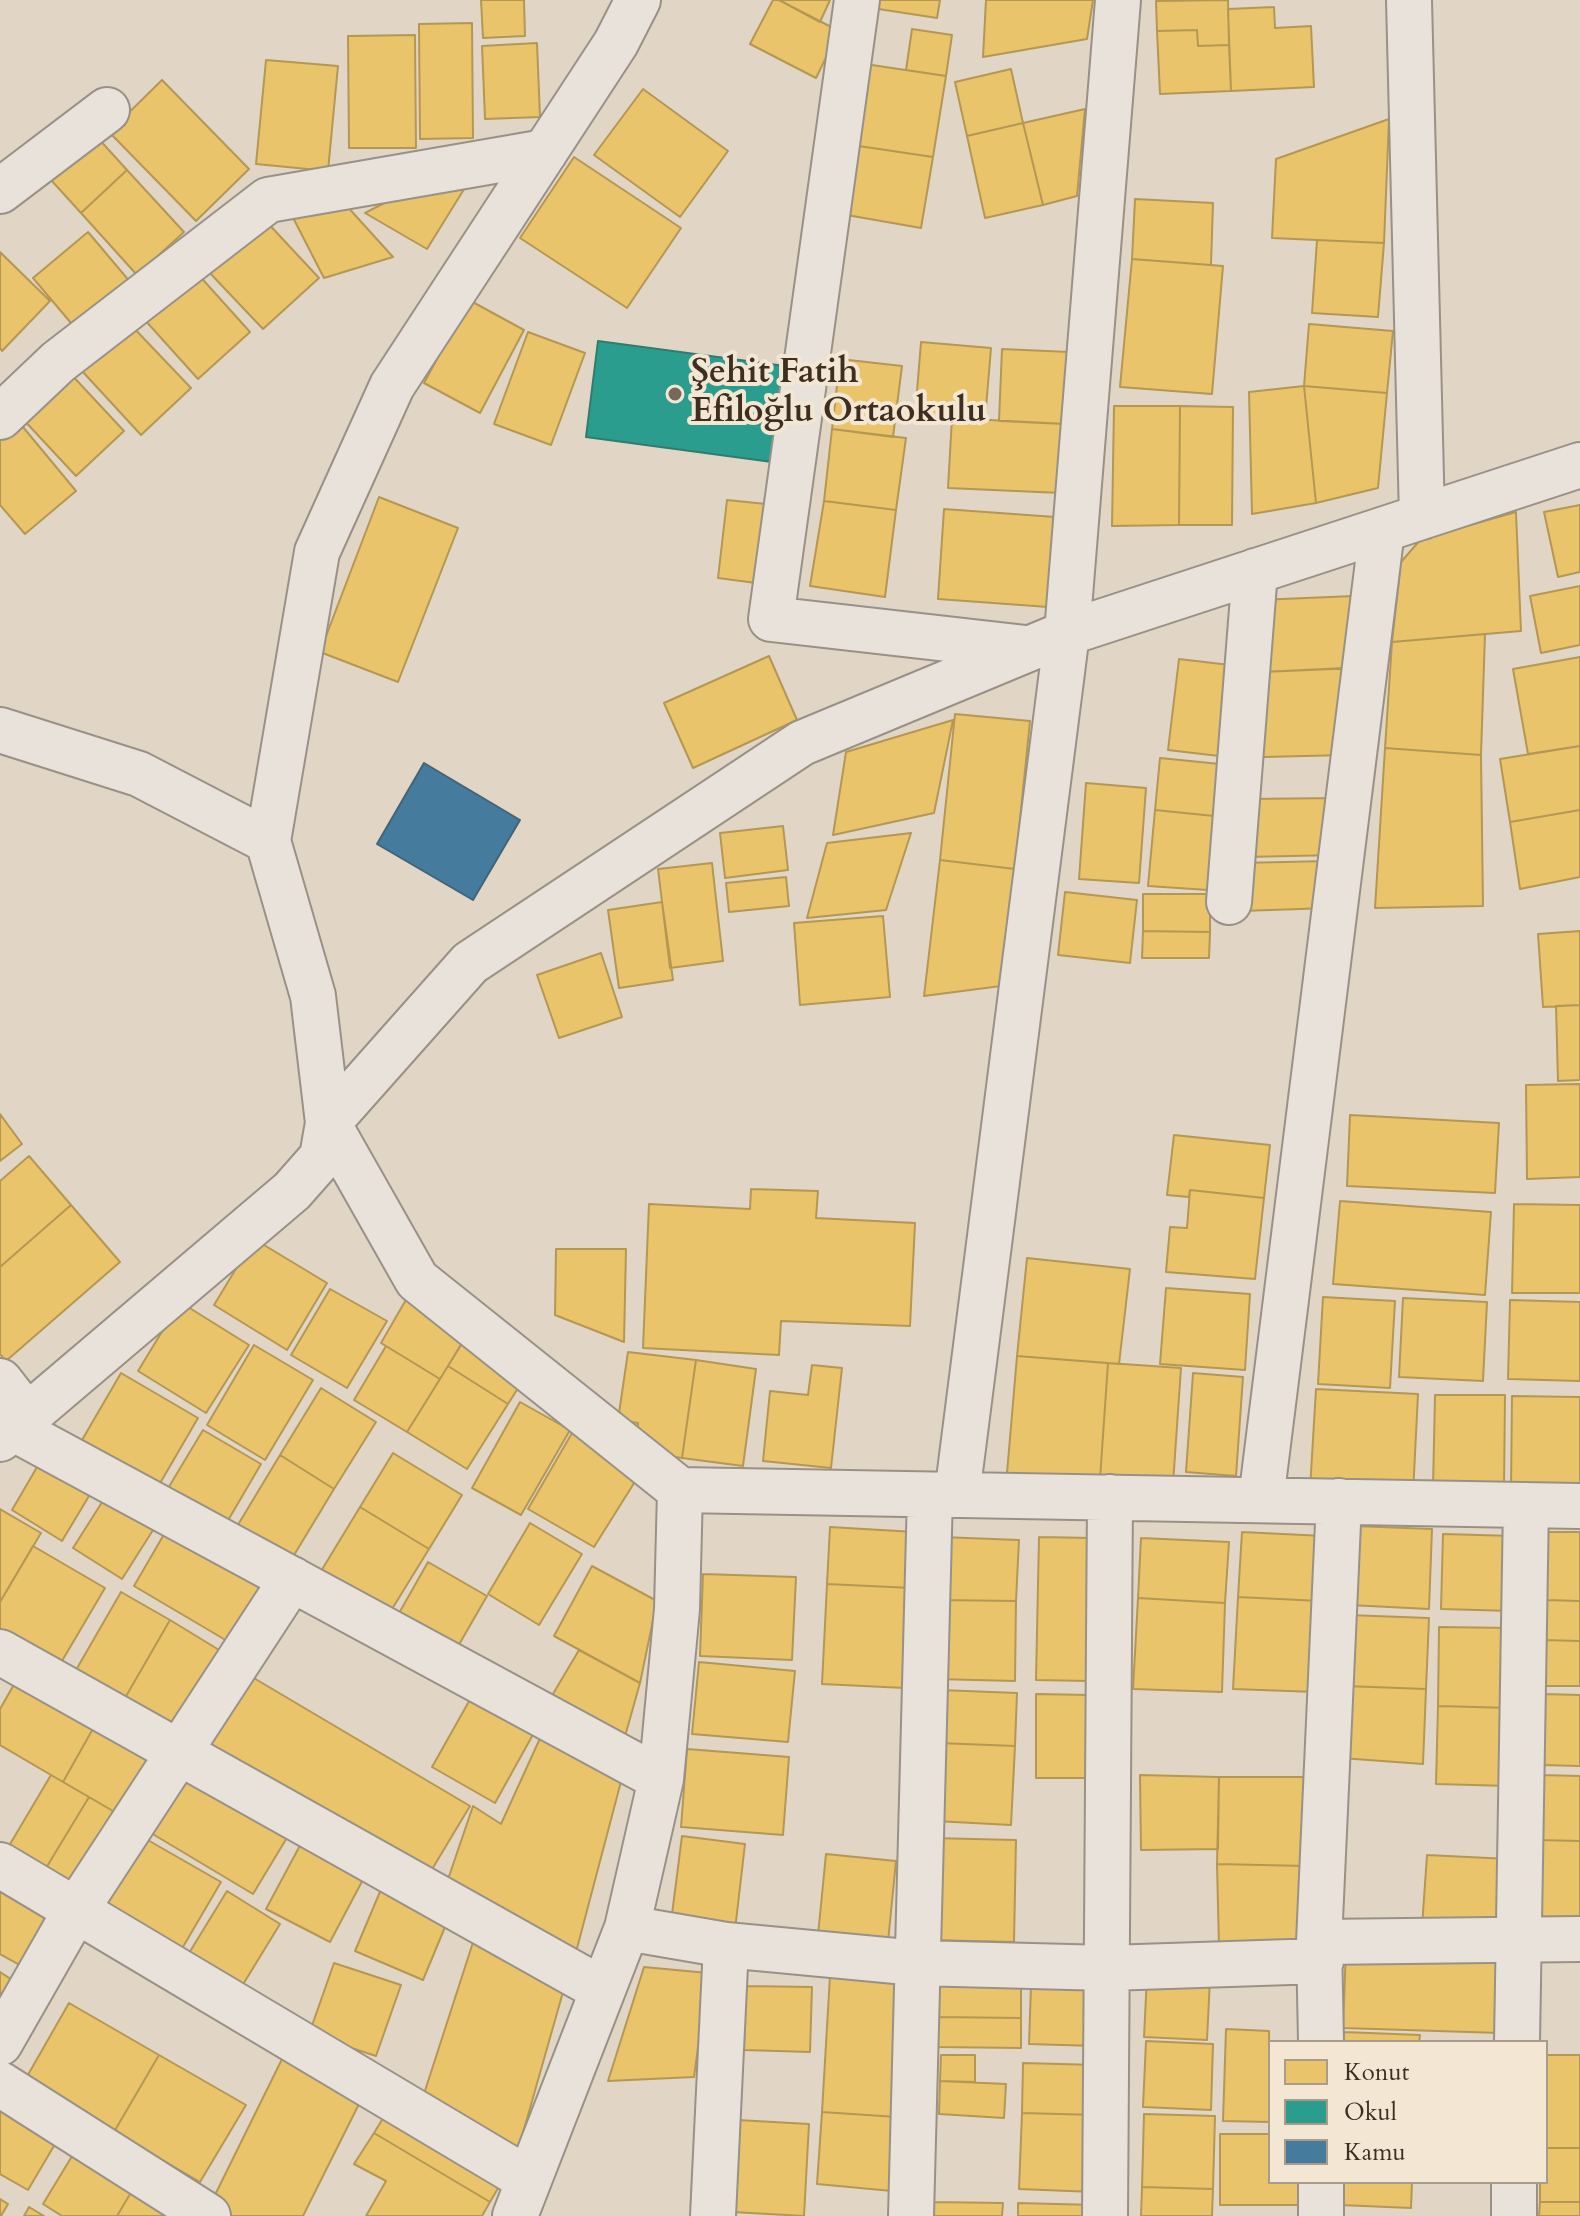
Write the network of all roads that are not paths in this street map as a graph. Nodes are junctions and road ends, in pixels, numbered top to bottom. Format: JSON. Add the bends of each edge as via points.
{"nodes":[{"id":1,"x":638,"y":0,"type":"edge"},
{"id":2,"x":857,"y":0,"type":"edge"},
{"id":3,"x":1118,"y":0,"type":"edge"},
{"id":4,"x":1409,"y":0,"type":"edge"},
{"id":5,"x":107,"y":110,"type":"dead end"},
{"id":6,"x":545,"y":152,"type":"junction"},
{"id":7,"x":0,"y":191,"type":"edge"},
{"id":8,"x":5,"y":404,"type":"edge"},
{"id":9,"x":1580,"y":465,"type":"edge"},
{"id":10,"x":1402,"y":523,"type":"junction"},
{"id":11,"x":1255,"y":571,"type":"junction"},
{"id":12,"x":1048,"y":640,"type":"junction"},
{"id":13,"x":0,"y":730,"type":"edge"},
{"id":14,"x":268,"y":841,"type":"junction"},
{"id":15,"x":1229,"y":902,"type":"dead end"},
{"id":16,"x":328,"y":1123,"type":"junction"},
{"id":17,"x":0,"y":1381,"type":"edge"},
{"id":18,"x":14,"y":1428,"type":"edge"},
{"id":19,"x":680,"y":1490,"type":"junction"},
{"id":20,"x":943,"y":1495,"type":"junction"},
{"id":21,"x":1110,"y":1497,"type":"junction"},
{"id":22,"x":1261,"y":1500,"type":"junction"},
{"id":23,"x":1339,"y":1501,"type":"junction"},
{"id":24,"x":1526,"y":1505,"type":"junction"},
{"id":25,"x":1580,"y":1506,"type":"edge"},
{"id":26,"x":292,"y":1579,"type":"junction"},
{"id":27,"x":0,"y":1652,"type":"edge"},
{"id":28,"x":179,"y":1752,"type":"junction"},
{"id":29,"x":661,"y":1779,"type":"junction"},
{"id":30,"x":0,"y":1865,"type":"edge"},
{"id":31,"x":76,"y":1910,"type":"junction"},
{"id":32,"x":627,"y":1928,"type":"junction"},
{"id":33,"x":1519,"y":1939,"type":"junction"},
{"id":34,"x":1580,"y":1939,"type":"edge"},
{"id":35,"x":726,"y":1945,"type":"junction"},
{"id":36,"x":1320,"y":1952,"type":"junction"},
{"id":37,"x":917,"y":1963,"type":"junction"},
{"id":38,"x":1108,"y":1968,"type":"junction"},
{"id":39,"x":603,"y":1990,"type":"junction"},
{"id":40,"x":1321,"y":2040,"type":"edge"},
{"id":41,"x":1517,"y":2040,"type":"edge"},
{"id":42,"x":0,"y":2043,"type":"edge"},
{"id":43,"x":0,"y":2084,"type":"edge"},
{"id":44,"x":1321,"y":2184,"type":"edge"},
{"id":45,"x":1514,"y":2184,"type":"edge"},
{"id":46,"x":522,"y":2198,"type":"edge"},
{"id":47,"x":208,"y":2216,"type":"edge"},
{"id":48,"x":713,"y":2216,"type":"edge"},
{"id":49,"x":911,"y":2216,"type":"edge"},
{"id":50,"x":1105,"y":2216,"type":"edge"},
{"id":51,"x":1321,"y":2216,"type":"edge"},
{"id":52,"x":1514,"y":2216,"type":"edge"}],
"edges":[{"from":1,"to":6,"type":"street"},
{"from":2,"to":12,"type":"street","via":[[771,619]]},
{"from":3,"to":12,"type":"street"},
{"from":4,"to":10,"type":"street"},
{"from":5,"to":7,"type":"street"},
{"from":6,"to":8,"type":"street","via":[[268,200]]},
{"from":6,"to":14,"type":"street","via":[[392,386],[317,552]]},
{"from":9,"to":10,"type":"street"},
{"from":10,"to":11,"type":"street"},
{"from":10,"to":22,"type":"street"},
{"from":11,"to":12,"type":"street"},
{"from":11,"to":15,"type":"street"},
{"from":12,"to":16,"type":"street","via":[[802,743],[470,963]]},
{"from":12,"to":20,"type":"street"},
{"from":13,"to":14,"type":"street","via":[[139,774]]},
{"from":14,"to":16,"type":"street","via":[[313,996]]},
{"from":16,"to":18,"type":"street","via":[[322,1157],[292,1191]]},
{"from":16,"to":19,"type":"street","via":[[417,1280]]},
{"from":17,"to":18,"type":"street"},
{"from":18,"to":26,"type":"street"},
{"from":19,"to":20,"type":"street"},
{"from":19,"to":29,"type":"street","via":[[677,1609]]},
{"from":20,"to":21,"type":"street"},
{"from":20,"to":37,"type":"street"},
{"from":21,"to":22,"type":"street"},
{"from":21,"to":38,"type":"street"},
{"from":22,"to":23,"type":"street"},
{"from":23,"to":24,"type":"street"},
{"from":23,"to":36,"type":"street"},
{"from":24,"to":25,"type":"street"},
{"from":24,"to":33,"type":"street"},
{"from":26,"to":28,"type":"street"},
{"from":26,"to":29,"type":"street"},
{"from":27,"to":28,"type":"street"},
{"from":28,"to":31,"type":"street"},
{"from":28,"to":39,"type":"street"},
{"from":29,"to":32,"type":"street"},
{"from":30,"to":31,"type":"street"},
{"from":31,"to":42,"type":"street"},
{"from":31,"to":46,"type":"street"},
{"from":32,"to":35,"type":"street"},
{"from":32,"to":39,"type":"street"},
{"from":33,"to":34,"type":"street"},
{"from":33,"to":36,"type":"street"},
{"from":33,"to":41,"type":"street"},
{"from":35,"to":37,"type":"street"},
{"from":35,"to":48,"type":"street"},
{"from":36,"to":38,"type":"street"},
{"from":36,"to":40,"type":"street"},
{"from":37,"to":38,"type":"street"},
{"from":37,"to":49,"type":"street"},
{"from":38,"to":50,"type":"street"},
{"from":39,"to":46,"type":"street"},
{"from":43,"to":47,"type":"street"},
{"from":44,"to":51,"type":"street"},
{"from":45,"to":52,"type":"street"}]}
